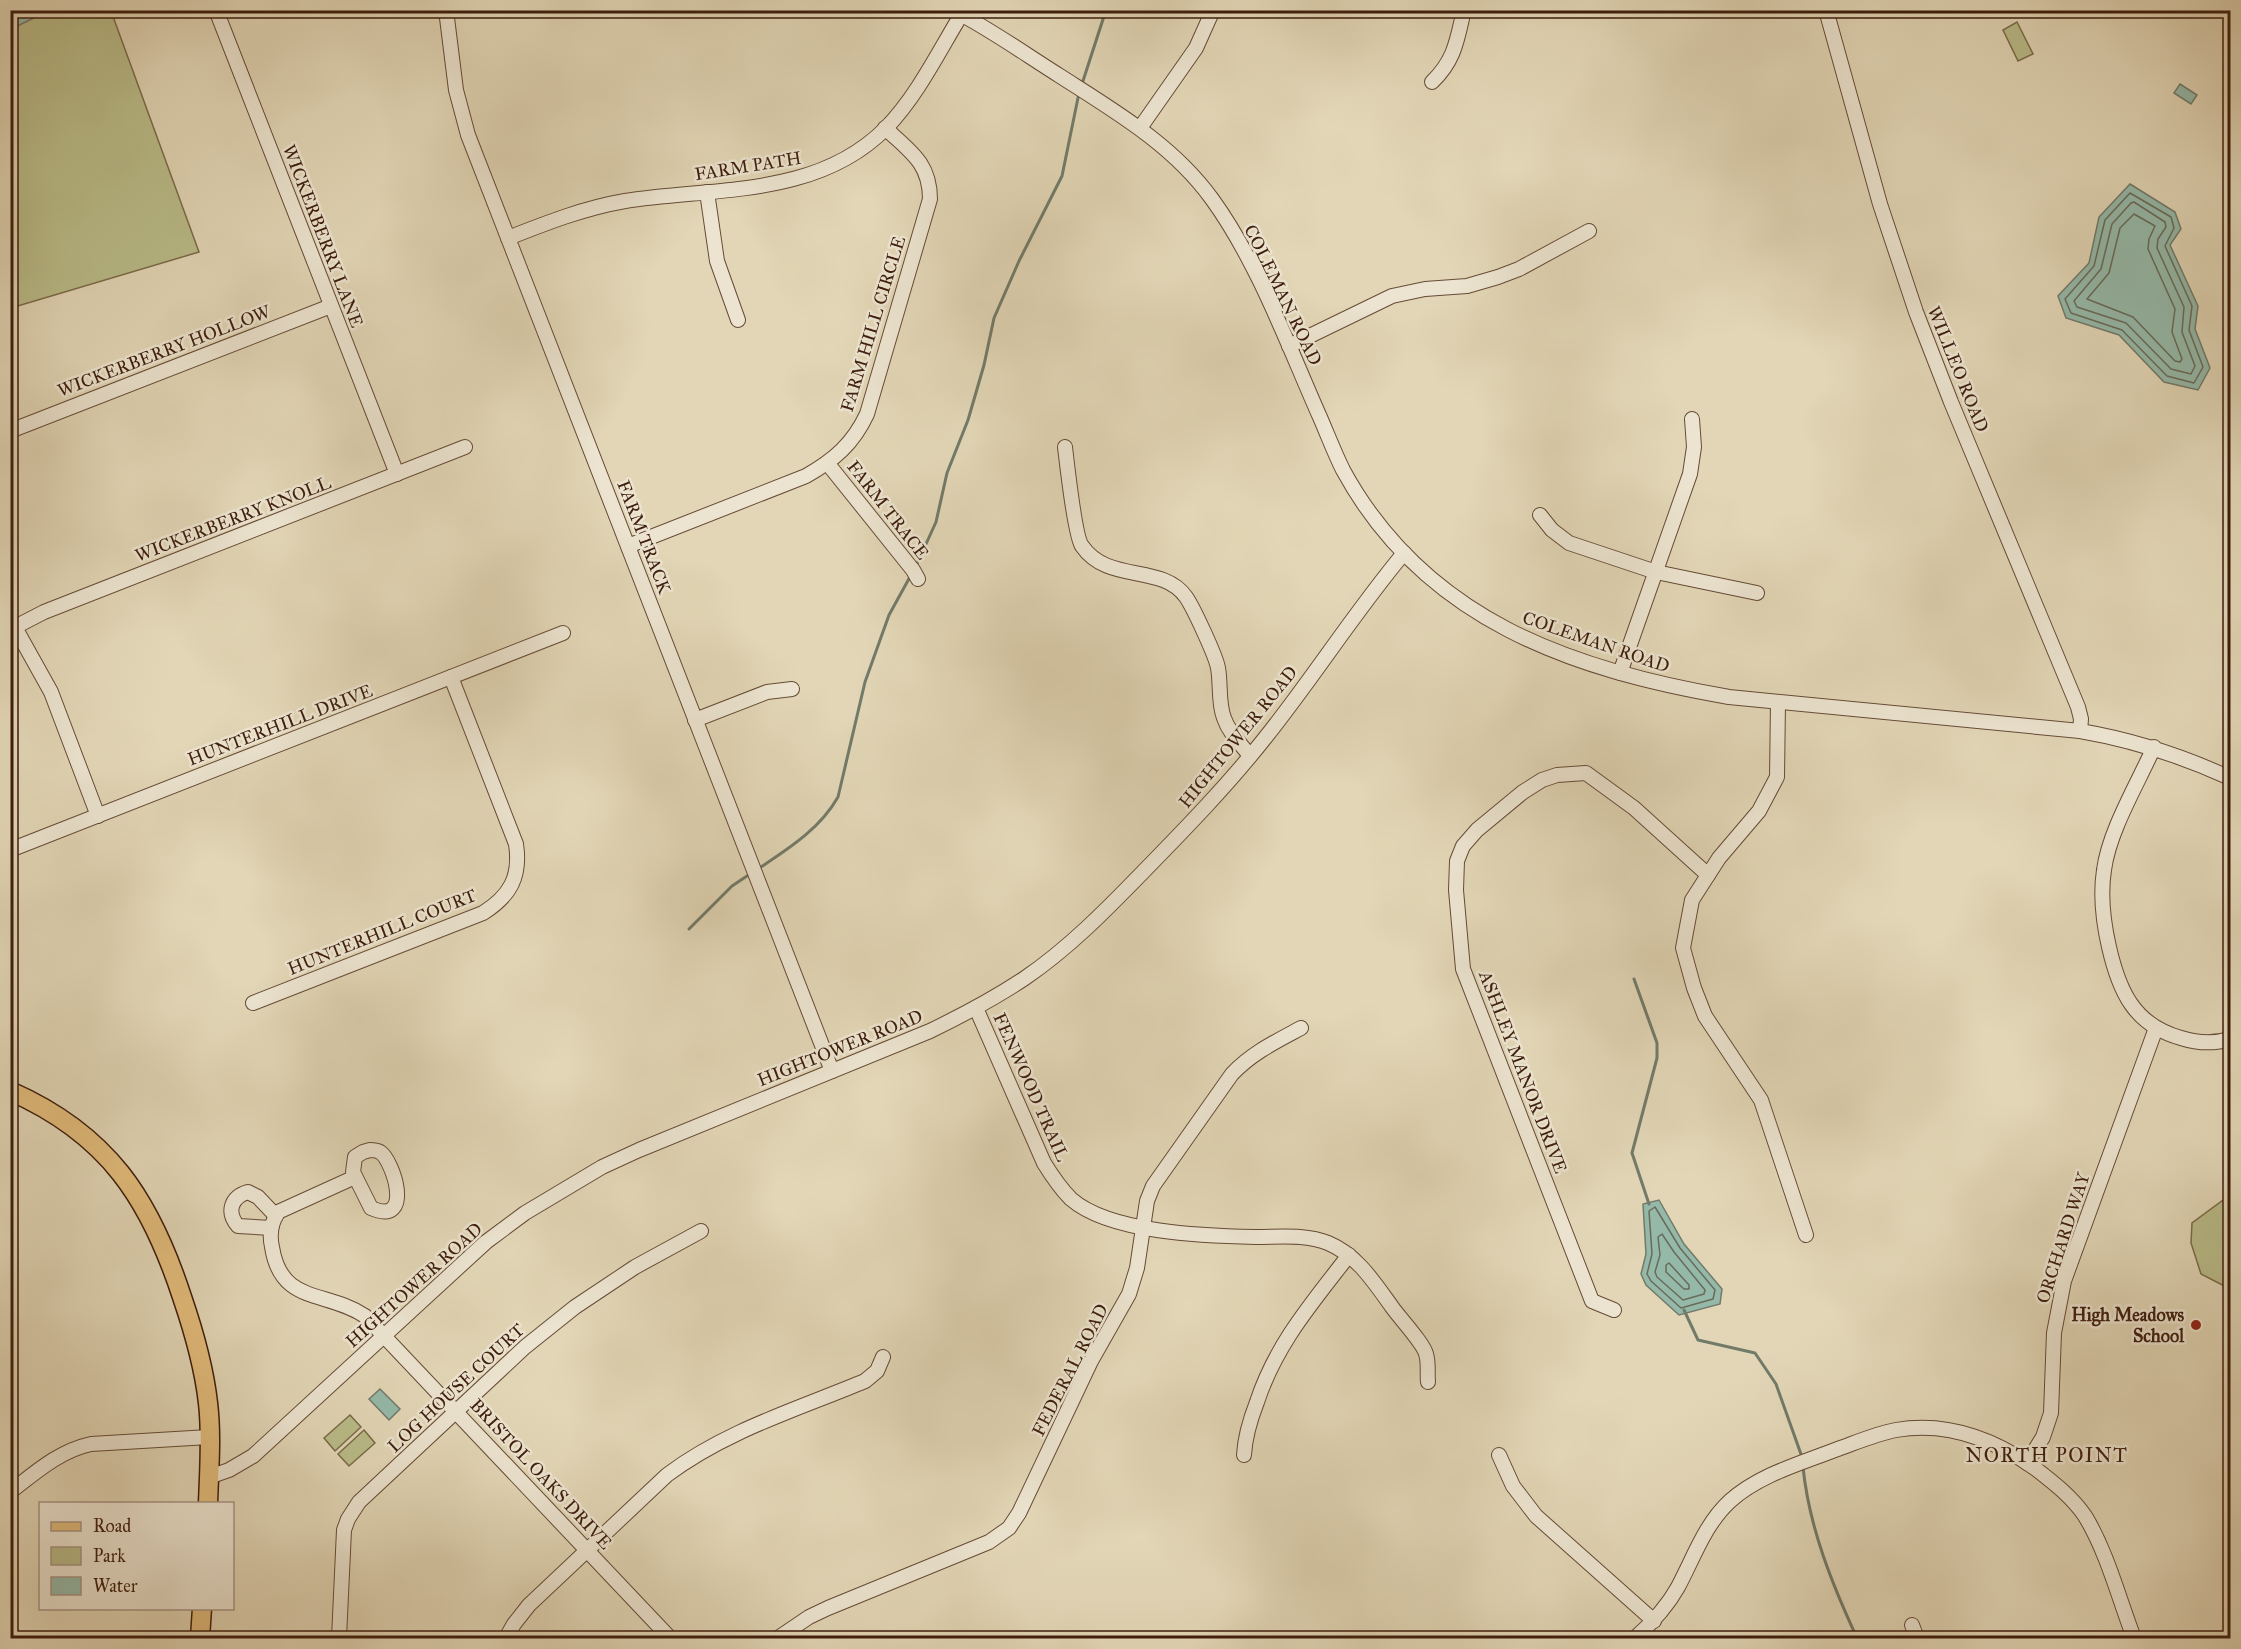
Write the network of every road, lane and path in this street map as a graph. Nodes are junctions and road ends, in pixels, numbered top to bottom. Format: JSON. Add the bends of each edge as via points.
{"nodes":[{"id":1,"x":216,"y":10,"type":"edge"},
{"id":2,"x":446,"y":10,"type":"edge"},
{"id":3,"x":1214,"y":10,"type":"edge"},
{"id":4,"x":1464,"y":10,"type":"edge"},
{"id":5,"x":1826,"y":10,"type":"edge"},
{"id":6,"x":957,"y":13,"type":"edge"},
{"id":7,"x":1432,"y":82,"type":"dead end"},
{"id":8,"x":885,"y":128,"type":"junction"},
{"id":9,"x":1140,"y":128,"type":"junction"},
{"id":10,"x":707,"y":192,"type":"junction"},
{"id":11,"x":1589,"y":231,"type":"dead end"},
{"id":12,"x":508,"y":238,"type":"junction"},
{"id":13,"x":331,"y":306,"type":"junction"},
{"id":14,"x":738,"y":320,"type":"dead end"},
{"id":15,"x":1289,"y":346,"type":"junction"},
{"id":16,"x":1692,"y":419,"type":"dead end"},
{"id":17,"x":10,"y":431,"type":"edge"},
{"id":18,"x":465,"y":447,"type":"dead end"},
{"id":19,"x":1065,"y":447,"type":"dead end"},
{"id":20,"x":828,"y":464,"type":"junction"},
{"id":21,"x":397,"y":474,"type":"junction"},
{"id":22,"x":1540,"y":515,"type":"dead end"},
{"id":23,"x":628,"y":546,"type":"junction"},
{"id":24,"x":1404,"y":554,"type":"junction"},
{"id":25,"x":1656,"y":572,"type":"junction"},
{"id":26,"x":918,"y":579,"type":"dead end"},
{"id":27,"x":1757,"y":593,"type":"dead end"},
{"id":28,"x":13,"y":624,"type":"edge"},
{"id":29,"x":563,"y":633,"type":"dead end"},
{"id":30,"x":1620,"y":673,"type":"junction"},
{"id":31,"x":451,"y":677,"type":"junction"},
{"id":32,"x":792,"y":689,"type":"dead end"},
{"id":33,"x":1778,"y":702,"type":"junction"},
{"id":34,"x":695,"y":720,"type":"junction"},
{"id":35,"x":2080,"y":731,"type":"junction"},
{"id":36,"x":2154,"y":747,"type":"junction"},
{"id":37,"x":1250,"y":756,"type":"junction"},
{"id":38,"x":2230,"y":778,"type":"edge"},
{"id":39,"x":98,"y":816,"type":"junction"},
{"id":40,"x":10,"y":850,"type":"edge"},
{"id":41,"x":1708,"y":874,"type":"junction"},
{"id":42,"x":253,"y":1003,"type":"dead end"},
{"id":43,"x":976,"y":1008,"type":"junction"},
{"id":44,"x":1301,"y":1028,"type":"dead end"},
{"id":45,"x":2156,"y":1028,"type":"junction"},
{"id":46,"x":2230,"y":1039,"type":"edge"},
{"id":47,"x":832,"y":1071,"type":"junction"},
{"id":48,"x":10,"y":1091,"type":"edge"},
{"id":49,"x":355,"y":1177,"type":"dead end"},
{"id":50,"x":1143,"y":1226,"type":"junction"},
{"id":51,"x":700,"y":1232,"type":"dead end"},
{"id":52,"x":1806,"y":1235,"type":"dead end"},
{"id":53,"x":1349,"y":1255,"type":"junction"},
{"id":54,"x":1614,"y":1310,"type":"dead end"},
{"id":55,"x":385,"y":1335,"type":"junction"},
{"id":56,"x":883,"y":1357,"type":"dead end"},
{"id":57,"x":1428,"y":1382,"type":"dead end"},
{"id":58,"x":456,"y":1411,"type":"junction"},
{"id":59,"x":209,"y":1437,"type":"junction"},
{"id":60,"x":1244,"y":1455,"type":"dead end"},
{"id":61,"x":1499,"y":1455,"type":"dead end"},
{"id":62,"x":2027,"y":1463,"type":"junction"},
{"id":63,"x":209,"y":1477,"type":"junction"},
{"id":64,"x":10,"y":1492,"type":"edge"},
{"id":65,"x":208,"y":1502,"type":"edge"},
{"id":66,"x":587,"y":1550,"type":"junction"},
{"id":67,"x":202,"y":1610,"type":"edge"},
{"id":68,"x":1654,"y":1621,"type":"junction"},
{"id":69,"x":200,"y":1638,"type":"edge"},
{"id":70,"x":339,"y":1638,"type":"edge"},
{"id":71,"x":506,"y":1638,"type":"edge"},
{"id":72,"x":670,"y":1638,"type":"edge"},
{"id":73,"x":778,"y":1638,"type":"edge"},
{"id":74,"x":1635,"y":1638,"type":"edge"},
{"id":75,"x":2134,"y":1638,"type":"edge"}],
"edges":[{"from":1,"to":13,"type":"street","name":"WICKERBERRY LANE"},
{"from":2,"to":12,"type":"street","name":"FARM TRACK","via":[[456,90],[468,135]]},
{"from":3,"to":9,"type":"street","via":[[1196,48]]},
{"from":4,"to":7,"type":"street","via":[[1453,55]]},
{"from":5,"to":35,"type":"street","name":"WILLEO ROAD","via":[[1880,204],[1916,312],[2078,707]]},
{"from":6,"to":8,"type":"street","name":"FARM PATH","via":[[911,97]]},
{"from":6,"to":9,"type":"street","name":"COLEMAN ROAD"},
{"from":8,"to":10,"type":"street","name":"FARM PATH","via":[[851,156],[812,175],[777,184]]},
{"from":8,"to":20,"type":"street","name":"FARM HILL CIRCLE","via":[[924,167],[930,199],[867,414],[851,442]]},
{"from":9,"to":15,"type":"street","name":"COLEMAN ROAD","via":[[1167,150],[1211,198],[1231,227]]},
{"from":10,"to":12,"type":"street","name":"FARM PATH","via":[[597,206]]},
{"from":10,"to":14,"type":"street","via":[[717,261]]},
{"from":11,"to":15,"type":"street","via":[[1519,270],[1467,286],[1392,296]]},
{"from":12,"to":23,"type":"street","name":"FARM TRACK"},
{"from":13,"to":17,"type":"street","name":"WICKERBERRY HOLLOW"},
{"from":13,"to":21,"type":"street","name":"WICKERBERRY LANE"},
{"from":15,"to":24,"type":"street","name":"COLEMAN ROAD","via":[[1343,469],[1370,512]]},
{"from":16,"to":25,"type":"street","via":[[1694,447],[1690,474]]},
{"from":18,"to":21,"type":"street","name":"WICKERBERRY KNOLL"},
{"from":19,"to":37,"type":"street","via":[[1081,546],[1117,571],[1177,585],[1187,598],[1218,666],[1223,717]]},
{"from":20,"to":23,"type":"street","name":"FARM HILL CIRCLE"},
{"from":20,"to":26,"type":"street","name":"FARM TRACE"},
{"from":21,"to":28,"type":"street","name":"WICKERBERRY KNOLL"},
{"from":22,"to":25,"type":"street","via":[[1569,543]]},
{"from":23,"to":34,"type":"street","name":"FARM TRACK"},
{"from":24,"to":30,"type":"street","name":"COLEMAN ROAD","via":[[1446,592],[1495,624]]},
{"from":24,"to":37,"type":"street","name":"HIGHTOWER ROAD"},
{"from":25,"to":27,"type":"street"},
{"from":25,"to":30,"type":"street"},
{"from":28,"to":39,"type":"street","via":[[51,692]]},
{"from":29,"to":31,"type":"street","name":"HUNTERHILL DRIVE"},
{"from":30,"to":33,"type":"street","name":"COLEMAN ROAD","via":[[1675,688]]},
{"from":31,"to":39,"type":"street","name":"HUNTERHILL DRIVE"},
{"from":31,"to":42,"type":"street","name":"HUNTERHILL COURT","via":[[516,844],[517,868],[509,890],[483,913]]},
{"from":32,"to":34,"type":"street","via":[[767,692]]},
{"from":33,"to":35,"type":"street","name":"COLEMAN ROAD"},
{"from":33,"to":41,"type":"street","via":[[1777,777],[1759,811]]},
{"from":34,"to":47,"type":"street","name":"FARM TRACK"},
{"from":35,"to":36,"type":"street","name":"COLEMAN ROAD"},
{"from":36,"to":38,"type":"street","name":"COLEMAN ROAD"},
{"from":36,"to":45,"type":"street","via":[[2111,841],[2102,896],[2104,926],[2119,983],[2134,1009]]},
{"from":37,"to":43,"type":"street","name":"HIGHTOWER ROAD","via":[[1198,816],[1079,935],[1027,977]]},
{"from":39,"to":40,"type":"street","name":"HUNTERHILL DRIVE"},
{"from":41,"to":52,"type":"street","via":[[1692,900],[1683,948],[1685,958],[1705,1016],[1761,1100]]},
{"from":41,"to":54,"type":"street","name":"ASHLEY MANOR DRIVE","via":[[1634,808],[1586,773],[1557,775],[1523,792],[1477,830],[1463,846],[1457,861],[1463,969],[1593,1301]]},
{"from":43,"to":47,"type":"street","name":"HIGHTOWER ROAD"},
{"from":43,"to":50,"type":"street","name":"FENWOOD TRAIL","via":[[1056,1183],[1072,1200],[1092,1212]]},
{"from":44,"to":50,"type":"street","name":"FEDERAL ROAD","via":[[1257,1051],[1232,1074],[1152,1186]]},
{"from":45,"to":46,"type":"street","via":[[2189,1041]]},
{"from":45,"to":62,"type":"street","name":"ORCHARD WAY","via":[[2064,1281],[2054,1333],[2051,1413],[2043,1437]]},
{"from":47,"to":55,"type":"street","name":"HIGHTOWER ROAD","via":[[639,1150],[568,1186],[486,1242]]},
{"from":48,"to":59,"type":"main road","via":[[80,1131],[120,1171],[139,1197],[164,1247],[198,1346]]},
{"from":49,"to":55,"type":"street","name":"BRISTOL OAKS DRIVE","via":[[285,1207],[273,1222],[270,1239],[283,1280],[302,1292],[354,1308]]},
{"from":50,"to":53,"type":"street","name":"FENWOOD TRAIL","via":[[1210,1236],[1307,1237]]},
{"from":50,"to":73,"type":"street","name":"FEDERAL ROAD","via":[[1137,1268],[1128,1294],[1009,1528],[989,1542],[819,1612]]},
{"from":51,"to":58,"type":"street","name":"LOG HOUSE COURT","via":[[635,1267],[575,1307]]},
{"from":53,"to":57,"type":"street","name":"FENWOOD TRAIL","via":[[1426,1353]]},
{"from":53,"to":60,"type":"street","via":[[1275,1356],[1245,1435]]},
{"from":55,"to":58,"type":"street","name":"BRISTOL OAKS DRIVE"},
{"from":55,"to":63,"type":"street","name":"HIGHTOWER ROAD","via":[[253,1456]]},
{"from":56,"to":66,"type":"street","via":[[877,1371],[865,1381],[691,1457]]},
{"from":58,"to":66,"type":"street","name":"BRISTOL OAKS DRIVE"},
{"from":58,"to":70,"type":"street","name":"LOG HOUSE COURT","via":[[359,1502],[348,1519],[343,1540]]},
{"from":59,"to":63,"type":"main road"},
{"from":59,"to":64,"type":"street","via":[[91,1443],[59,1455]]},
{"from":61,"to":68,"type":"street","via":[[1514,1486],[1536,1516]]},
{"from":62,"to":68,"type":"street","via":[[1974,1435],[1944,1428],[1915,1428],[1873,1436],[1769,1476],[1741,1492],[1717,1515],[1678,1588]]},
{"from":62,"to":75,"type":"street","via":[[2054,1482],[2084,1515]]},
{"from":63,"to":65,"type":"main road"},
{"from":66,"to":71,"type":"street","via":[[529,1605]]},
{"from":66,"to":72,"type":"street","name":"BRISTOL OAKS DRIVE"},
{"from":67,"to":69,"type":"main road"},
{"from":68,"to":74,"type":"street"}]}
